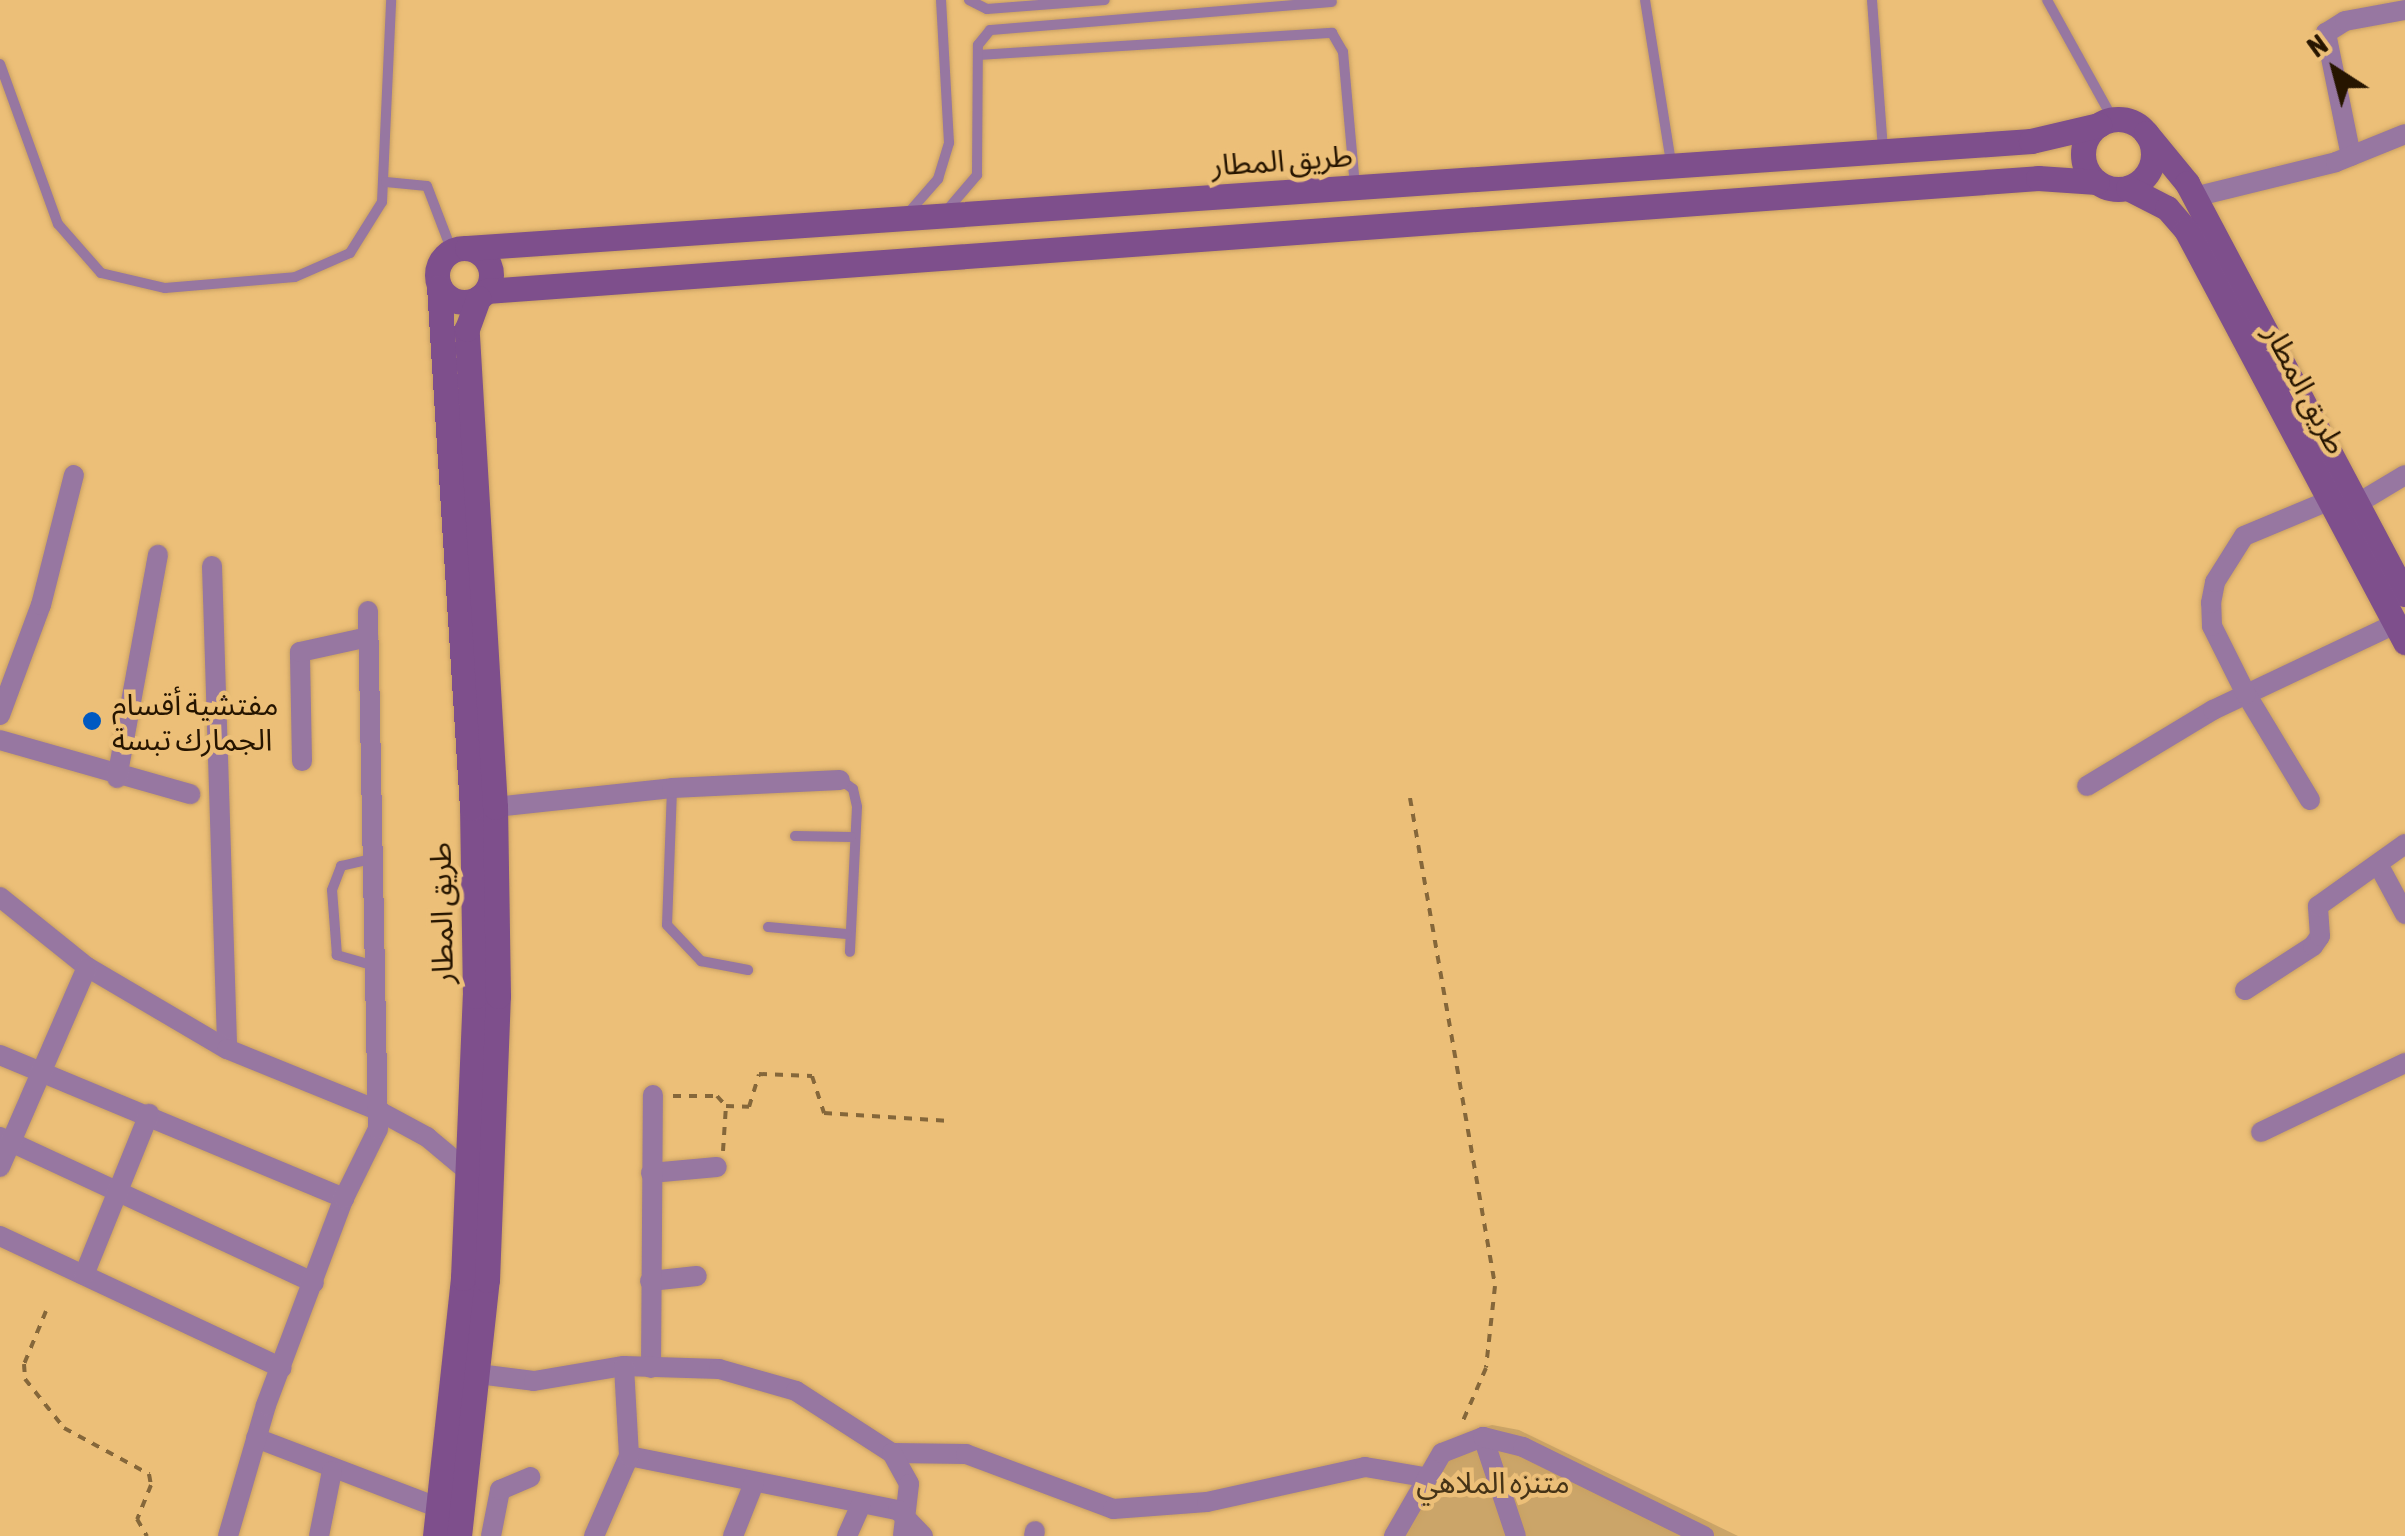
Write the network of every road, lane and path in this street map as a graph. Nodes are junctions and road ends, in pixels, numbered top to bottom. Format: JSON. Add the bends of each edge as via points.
{"nodes":[{"id":1,"x":391,"y":0,"type":"edge"},
{"id":2,"x":941,"y":0,"type":"edge"},
{"id":3,"x":969,"y":0,"type":"edge"},
{"id":4,"x":1106,"y":0,"type":"edge"},
{"id":5,"x":1645,"y":0,"type":"edge"},
{"id":6,"x":1872,"y":0,"type":"edge"},
{"id":7,"x":2047,"y":0,"type":"edge"},
{"id":8,"x":1332,"y":2,"type":"edge"},
{"id":9,"x":2405,"y":10,"type":"edge"},
{"id":10,"x":978,"y":55,"type":"junction"},
{"id":11,"x":0,"y":64,"type":"edge"},
{"id":12,"x":2106,"y":122,"type":"junction"},
{"id":13,"x":2146,"y":133,"type":"junction"},
{"id":14,"x":2405,"y":134,"type":"edge"},
{"id":15,"x":1884,"y":150,"type":"junction"},
{"id":16,"x":2351,"y":156,"type":"junction"},
{"id":17,"x":1671,"y":162,"type":"junction"},
{"id":18,"x":386,"y":182,"type":"junction"},
{"id":19,"x":2097,"y":182,"type":"junction"},
{"id":20,"x":1356,"y":188,"type":"junction"},
{"id":21,"x":2128,"y":188,"type":"junction"},
{"id":22,"x":1887,"y":190,"type":"junction"},
{"id":23,"x":2194,"y":197,"type":"junction"},
{"id":24,"x":1675,"y":203,"type":"junction"},
{"id":25,"x":937,"y":215,"type":"junction"},
{"id":26,"x":898,"y":218,"type":"junction"},
{"id":27,"x":1359,"y":232,"type":"junction"},
{"id":28,"x":460,"y":250,"type":"junction"},
{"id":29,"x":440,"y":288,"type":"junction"},
{"id":30,"x":482,"y":294,"type":"junction"},
{"id":31,"x":74,"y":475,"type":"dead end"},
{"id":32,"x":2405,"y":475,"type":"edge"},
{"id":33,"x":2328,"y":501,"type":"junction"},
{"id":34,"x":2356,"y":505,"type":"junction"},
{"id":35,"x":158,"y":555,"type":"dead end"},
{"id":36,"x":212,"y":566,"type":"dead end"},
{"id":37,"x":2405,"y":594,"type":"edge"},
{"id":38,"x":368,"y":611,"type":"dead end"},
{"id":39,"x":2400,"y":633,"type":"edge"},
{"id":40,"x":368,"y":637,"type":"junction"},
{"id":41,"x":2246,"y":694,"type":"junction"},
{"id":42,"x":0,"y":715,"type":"edge"},
{"id":43,"x":0,"y":740,"type":"edge"},
{"id":44,"x":302,"y":762,"type":"dead end"},
{"id":45,"x":118,"y":778,"type":"junction"},
{"id":46,"x":840,"y":780,"type":"joint"},
{"id":47,"x":2087,"y":786,"type":"dead end"},
{"id":48,"x":672,"y":788,"type":"junction"},
{"id":49,"x":190,"y":794,"type":"dead end"},
{"id":50,"x":1410,"y":798,"type":"dead end"},
{"id":51,"x":2310,"y":800,"type":"dead end"},
{"id":52,"x":483,"y":808,"type":"junction"},
{"id":53,"x":795,"y":836,"type":"dead end"},
{"id":54,"x":851,"y":837,"type":"junction"},
{"id":55,"x":2405,"y":844,"type":"edge"},
{"id":56,"x":377,"y":858,"type":"junction"},
{"id":57,"x":2378,"y":864,"type":"junction"},
{"id":58,"x":0,"y":896,"type":"edge"},
{"id":59,"x":2405,"y":914,"type":"edge"},
{"id":60,"x":768,"y":927,"type":"dead end"},
{"id":61,"x":846,"y":934,"type":"junction"},
{"id":62,"x":850,"y":952,"type":"dead end"},
{"id":63,"x":375,"y":966,"type":"junction"},
{"id":64,"x":87,"y":967,"type":"junction"},
{"id":65,"x":748,"y":970,"type":"dead end"},
{"id":66,"x":2246,"y":990,"type":"dead end"},
{"id":67,"x":228,"y":1049,"type":"junction"},
{"id":68,"x":0,"y":1055,"type":"edge"},
{"id":69,"x":2405,"y":1063,"type":"edge"},
{"id":70,"x":42,"y":1072,"type":"junction"},
{"id":71,"x":653,"y":1096,"type":"joint"},
{"id":72,"x":726,"y":1106,"type":"junction"},
{"id":73,"x":377,"y":1110,"type":"junction"},
{"id":74,"x":149,"y":1114,"type":"junction"},
{"id":75,"x":950,"y":1120,"type":"dead end"},
{"id":76,"x":2261,"y":1132,"type":"dead end"},
{"id":77,"x":6,"y":1140,"type":"edge"},
{"id":78,"x":718,"y":1167,"type":"joint"},
{"id":79,"x":0,"y":1168,"type":"edge"},
{"id":80,"x":482,"y":1173,"type":"junction"},
{"id":81,"x":651,"y":1173,"type":"junction"},
{"id":82,"x":119,"y":1194,"type":"junction"},
{"id":83,"x":344,"y":1198,"type":"junction"},
{"id":84,"x":0,"y":1236,"type":"edge"},
{"id":85,"x":84,"y":1275,"type":"junction"},
{"id":86,"x":697,"y":1276,"type":"dead end"},
{"id":87,"x":650,"y":1281,"type":"junction"},
{"id":88,"x":314,"y":1283,"type":"junction"},
{"id":89,"x":46,"y":1311,"type":"dead end"},
{"id":90,"x":624,"y":1366,"type":"junction"},
{"id":91,"x":282,"y":1368,"type":"junction"},
{"id":92,"x":651,"y":1368,"type":"junction"},
{"id":93,"x":478,"y":1374,"type":"junction"},
{"id":94,"x":1483,"y":1437,"type":"junction"},
{"id":95,"x":256,"y":1438,"type":"junction"},
{"id":96,"x":1452,"y":1446,"type":"junction"},
{"id":97,"x":892,"y":1453,"type":"junction"},
{"id":98,"x":630,"y":1456,"type":"junction"},
{"id":99,"x":332,"y":1471,"type":"junction"},
{"id":100,"x":530,"y":1477,"type":"dead end"},
{"id":101,"x":1424,"y":1477,"type":"junction"},
{"id":102,"x":754,"y":1483,"type":"junction"},
{"id":103,"x":861,"y":1504,"type":"junction"},
{"id":104,"x":439,"y":1508,"type":"junction"},
{"id":105,"x":905,"y":1526,"type":"edge"},
{"id":106,"x":148,"y":1536,"type":"edge"},
{"id":107,"x":228,"y":1536,"type":"edge"},
{"id":108,"x":319,"y":1536,"type":"edge"},
{"id":109,"x":435,"y":1536,"type":"edge"},
{"id":110,"x":459,"y":1536,"type":"edge"},
{"id":111,"x":491,"y":1536,"type":"edge"},
{"id":112,"x":594,"y":1536,"type":"edge"},
{"id":113,"x":733,"y":1536,"type":"edge"},
{"id":114,"x":847,"y":1536,"type":"edge"},
{"id":115,"x":924,"y":1536,"type":"edge"},
{"id":116,"x":1394,"y":1536,"type":"edge"},
{"id":117,"x":1516,"y":1536,"type":"edge"},
{"id":118,"x":1704,"y":1536,"type":"edge"}],
"edges":[{"from":1,"to":18,"type":"lane"},
{"from":2,"to":26,"type":"lane","via":[[948,143],[927,195]]},
{"from":3,"to":4,"type":"lane","via":[[987,9]]},
{"from":5,"to":17,"type":"lane"},
{"from":6,"to":15,"type":"lane"},
{"from":7,"to":12,"type":"lane"},
{"from":8,"to":10,"type":"lane","via":[[999,26],[982,36]]},
{"from":9,"to":16,"type":"street","via":[[2346,21],[2326,34]]},
{"from":10,"to":20,"type":"lane","via":[[1332,33],[1344,52]]},
{"from":10,"to":25,"type":"lane","via":[[977,175]]},
{"from":11,"to":18,"type":"lane","via":[[58,224],[84,259],[120,282],[197,287],[314,273],[364,238]]},
{"from":12,"to":13,"type":"main road"},
{"from":12,"to":15,"type":"main road","name":"طريق المطار","via":[[2048,140]]},
{"from":12,"to":19,"type":"main road","via":[[2084,153]]},
{"from":13,"to":21,"type":"main road","via":[[2152,165]]},
{"from":13,"to":23,"type":"main road","name":"طريق المطار"},
{"from":14,"to":16,"type":"street"},
{"from":15,"to":17,"type":"main road","name":"طريق المطار"},
{"from":15,"to":22,"type":"main road"},
{"from":16,"to":23,"type":"street"},
{"from":17,"to":20,"type":"main road","name":"طريق المطار"},
{"from":17,"to":24,"type":"main road"},
{"from":18,"to":28,"type":"lane","via":[[427,186]]},
{"from":19,"to":21,"type":"main road"},
{"from":19,"to":22,"type":"main road","via":[[2038,178]]},
{"from":20,"to":25,"type":"main road","name":"طريق المطار"},
{"from":20,"to":27,"type":"main road"},
{"from":21,"to":33,"type":"main road","name":"طريق المطار","via":[[2156,200],[2186,230]]},
{"from":22,"to":24,"type":"main road"},
{"from":23,"to":34,"type":"main road","name":"طريق المطار"},
{"from":24,"to":27,"type":"main road"},
{"from":25,"to":26,"type":"main road","name":"طريق المطار"},
{"from":26,"to":28,"type":"main road","name":"طريق المطار"},
{"from":27,"to":30,"type":"main road"},
{"from":28,"to":29,"type":"main road","via":[[439,264]]},
{"from":28,"to":30,"type":"main road","via":[[490,267]]},
{"from":29,"to":30,"type":"main road","via":[[454,300]]},
{"from":29,"to":52,"type":"main road","name":"طريق المطار"},
{"from":30,"to":52,"type":"main road","name":"طريق المطار","via":[[467,329]]},
{"from":31,"to":42,"type":"street","via":[[41,605]]},
{"from":32,"to":34,"type":"street"},
{"from":33,"to":39,"type":"main road","name":"طريق المطار"},
{"from":33,"to":41,"type":"street","via":[[2255,528],[2215,582],[2212,626]]},
{"from":34,"to":37,"type":"main road","name":"طريق المطار"},
{"from":35,"to":45,"type":"street"},
{"from":36,"to":67,"type":"street"},
{"from":38,"to":40,"type":"street"},
{"from":39,"to":41,"type":"street"},
{"from":40,"to":44,"type":"street","via":[[300,652]]},
{"from":40,"to":56,"type":"street"},
{"from":41,"to":47,"type":"street"},
{"from":41,"to":51,"type":"street"},
{"from":43,"to":45,"type":"street"},
{"from":45,"to":49,"type":"street"},
{"from":46,"to":48,"type":"street"},
{"from":46,"to":54,"type":"lane","via":[[855,793]]},
{"from":48,"to":52,"type":"street"},
{"from":48,"to":65,"type":"lane","via":[[667,924],[701,961]]},
{"from":50,"to":96,"type":"path","via":[[1495,1286],[1486,1368]]},
{"from":52,"to":80,"type":"main road","name":"طريق المطار"},
{"from":53,"to":54,"type":"lane"},
{"from":54,"to":61,"type":"lane"},
{"from":55,"to":57,"type":"street"},
{"from":56,"to":63,"type":"street"},
{"from":56,"to":63,"type":"lane","via":[[341,866],[332,890],[336,955]]},
{"from":57,"to":59,"type":"street"},
{"from":57,"to":66,"type":"street","via":[[2318,906],[2320,936],[2313,946]]},
{"from":58,"to":64,"type":"street"},
{"from":60,"to":61,"type":"lane"},
{"from":61,"to":62,"type":"lane"},
{"from":63,"to":73,"type":"street"},
{"from":64,"to":67,"type":"street"},
{"from":64,"to":70,"type":"street"},
{"from":67,"to":73,"type":"street"},
{"from":68,"to":70,"type":"street"},
{"from":69,"to":76,"type":"street"},
{"from":70,"to":74,"type":"street"},
{"from":70,"to":77,"type":"street"},
{"from":71,"to":72,"type":"path","via":[[717,1096]]},
{"from":71,"to":81,"type":"street"},
{"from":72,"to":75,"type":"path","via":[[750,1107],[759,1074],[812,1076],[824,1113]]},
{"from":72,"to":78,"type":"path"},
{"from":73,"to":80,"type":"street"},
{"from":73,"to":83,"type":"street","via":[[375,1142]]},
{"from":74,"to":82,"type":"street"},
{"from":74,"to":83,"type":"street"},
{"from":77,"to":79,"type":"street"},
{"from":77,"to":82,"type":"street"},
{"from":78,"to":81,"type":"street"},
{"from":80,"to":93,"type":"main road","name":"طريق المطار"},
{"from":80,"to":104,"type":"main road","name":"طريق المطار"},
{"from":81,"to":87,"type":"street"},
{"from":82,"to":85,"type":"street"},
{"from":82,"to":88,"type":"street"},
{"from":83,"to":88,"type":"street"},
{"from":84,"to":85,"type":"street"},
{"from":85,"to":91,"type":"street"},
{"from":86,"to":87,"type":"street"},
{"from":87,"to":92,"type":"street"},
{"from":88,"to":91,"type":"street"},
{"from":89,"to":106,"type":"path","via":[[24,1364],[25,1379],[64,1428],[149,1474],[152,1484],[137,1519]]},
{"from":90,"to":92,"type":"street"},
{"from":90,"to":93,"type":"street","via":[[534,1381]]},
{"from":90,"to":98,"type":"street"},
{"from":91,"to":95,"type":"street"},
{"from":92,"to":97,"type":"street","via":[[718,1369],[796,1391]]},
{"from":93,"to":110,"type":"main road","name":"طريق المطار"},
{"from":94,"to":96,"type":"street"},
{"from":94,"to":117,"type":"street"},
{"from":94,"to":118,"type":"street","via":[[1523,1447]]},
{"from":95,"to":99,"type":"street"},
{"from":95,"to":107,"type":"street"},
{"from":96,"to":101,"type":"street"},
{"from":97,"to":101,"type":"street","via":[[966,1454],[1113,1509],[1207,1502],[1366,1467]]},
{"from":97,"to":105,"type":"street","via":[[909,1484]]},
{"from":98,"to":102,"type":"street"},
{"from":98,"to":112,"type":"street"},
{"from":99,"to":104,"type":"street"},
{"from":99,"to":108,"type":"street"},
{"from":100,"to":111,"type":"street","via":[[500,1490]]},
{"from":101,"to":116,"type":"street"},
{"from":102,"to":103,"type":"street"},
{"from":102,"to":113,"type":"street"},
{"from":103,"to":105,"type":"street"},
{"from":103,"to":114,"type":"street"},
{"from":104,"to":109,"type":"main road","name":"طريق المطار"},
{"from":105,"to":115,"type":"street"}]}
